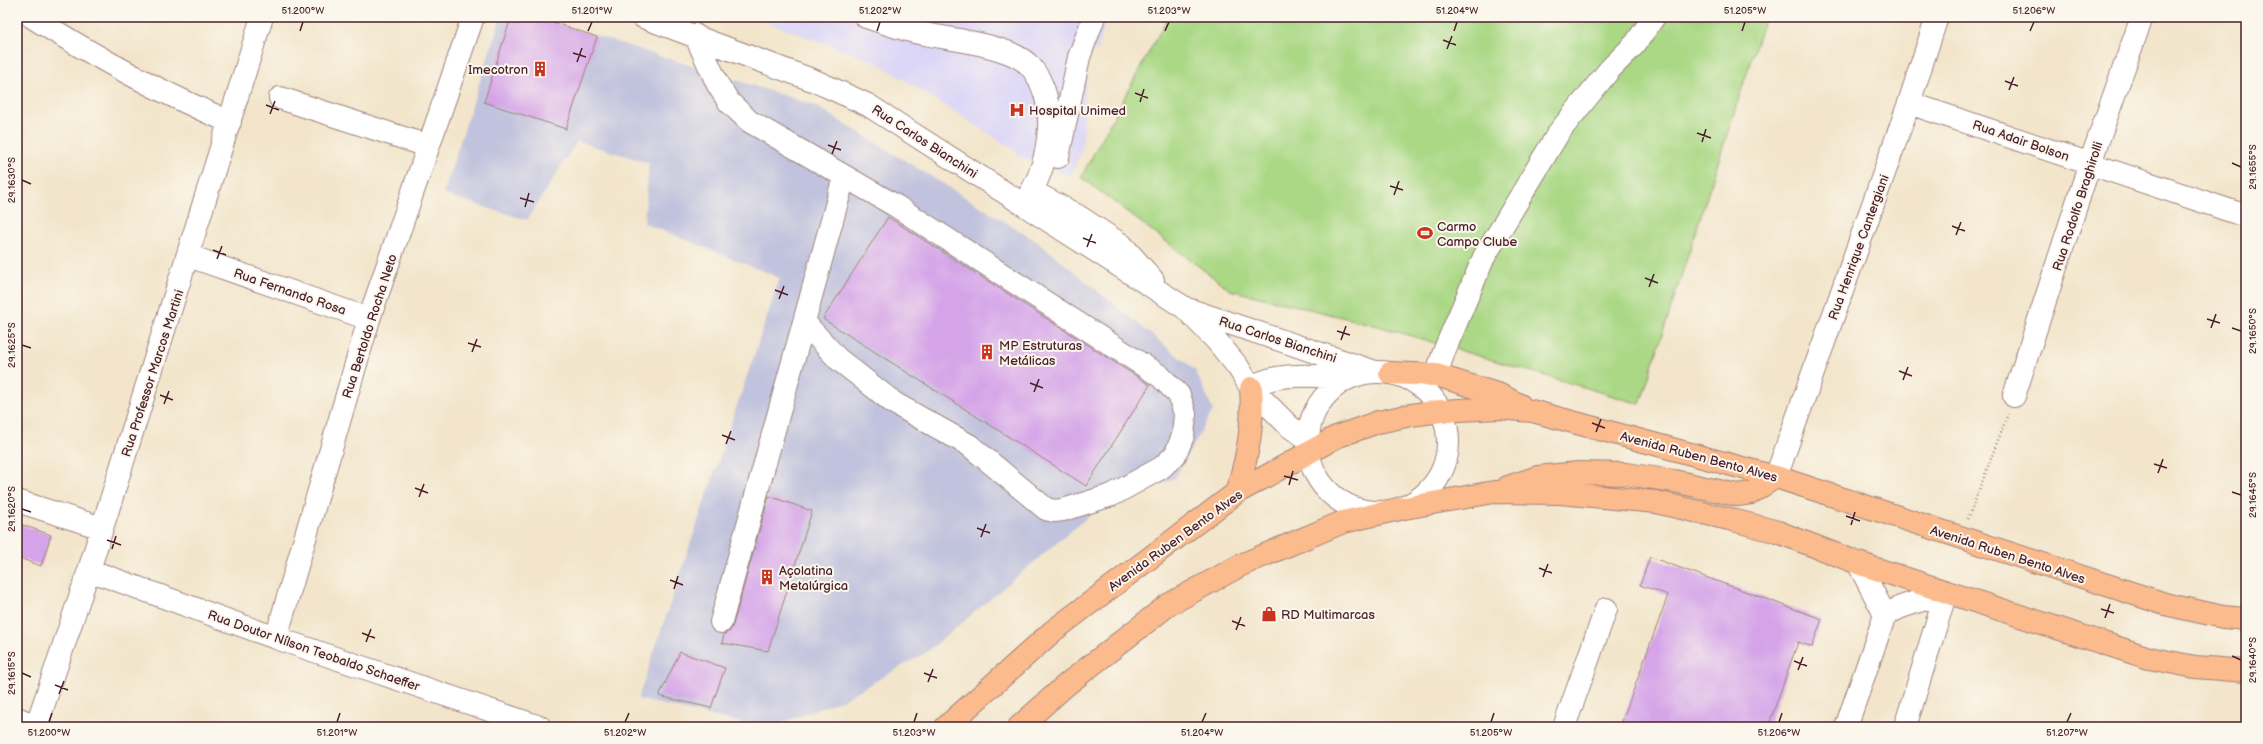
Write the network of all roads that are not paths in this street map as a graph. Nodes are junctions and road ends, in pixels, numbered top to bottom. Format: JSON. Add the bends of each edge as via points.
{"nodes":[{"id":1,"x":32,"y":17,"type":"edge"},
{"id":2,"x":262,"y":17,"type":"edge"},
{"id":3,"x":472,"y":17,"type":"edge"},
{"id":4,"x":643,"y":17,"type":"edge"},
{"id":5,"x":866,"y":17,"type":"edge"},
{"id":6,"x":1094,"y":17,"type":"edge"},
{"id":7,"x":1654,"y":17,"type":"edge"},
{"id":8,"x":1936,"y":17,"type":"edge"},
{"id":9,"x":2142,"y":17,"type":"edge"},
{"id":10,"x":695,"y":35,"type":"junction"},
{"id":11,"x":280,"y":98,"type":"dead end"},
{"id":12,"x":1909,"y":103,"type":"junction"},
{"id":13,"x":230,"y":122,"type":"junction"},
{"id":14,"x":1055,"y":136,"type":"junction"},
{"id":15,"x":428,"y":146,"type":"junction"},
{"id":16,"x":2090,"y":164,"type":"junction"},
{"id":17,"x":844,"y":177,"type":"junction"},
{"id":18,"x":1034,"y":204,"type":"junction"},
{"id":19,"x":2246,"y":216,"type":"edge"},
{"id":20,"x":189,"y":256,"type":"junction"},
{"id":21,"x":1179,"y":305,"type":"junction"},
{"id":22,"x":369,"y":319,"type":"junction"},
{"id":23,"x":804,"y":322,"type":"junction"},
{"id":24,"x":1381,"y":372,"type":"junction"},
{"id":25,"x":1436,"y":375,"type":"junction"},
{"id":26,"x":1351,"y":377,"type":"junction"},
{"id":27,"x":1251,"y":388,"type":"junction"},
{"id":28,"x":2014,"y":396,"type":"road end"},
{"id":29,"x":1441,"y":411,"type":"junction"},
{"id":30,"x":1532,"y":411,"type":"junction"},
{"id":31,"x":1307,"y":445,"type":"junction"},
{"id":32,"x":1776,"y":477,"type":"junction"},
{"id":33,"x":1494,"y":492,"type":"junction"},
{"id":34,"x":1236,"y":493,"type":"junction"},
{"id":35,"x":17,"y":501,"type":"edge"},
{"id":36,"x":1399,"y":509,"type":"junction"},
{"id":37,"x":102,"y":528,"type":"junction"},
{"id":38,"x":1858,"y":563,"type":"junction"},
{"id":39,"x":89,"y":570,"type":"junction"},
{"id":40,"x":1946,"y":592,"type":"junction"},
{"id":41,"x":1606,"y":609,"type":"dead end"},
{"id":42,"x":1885,"y":616,"type":"junction"},
{"id":43,"x":2246,"y":619,"type":"edge"},
{"id":44,"x":721,"y":622,"type":"dead end"},
{"id":45,"x":276,"y":638,"type":"junction"},
{"id":46,"x":2246,"y":671,"type":"edge"},
{"id":47,"x":17,"y":718,"type":"edge"},
{"id":48,"x":37,"y":727,"type":"edge"},
{"id":49,"x":540,"y":727,"type":"edge"},
{"id":50,"x":946,"y":727,"type":"edge"},
{"id":51,"x":1019,"y":727,"type":"edge"},
{"id":52,"x":1564,"y":727,"type":"edge"},
{"id":53,"x":1846,"y":727,"type":"edge"},
{"id":54,"x":1905,"y":727,"type":"edge"}],
"edges":[{"from":1,"to":13,"type":"street","via":[[70,41],[193,106]]},
{"from":2,"to":13,"type":"street","name":"Rua Professor Marcos Martini"},
{"from":3,"to":15,"type":"street","name":"Rua Bertoldo Rocha Neto"},
{"from":4,"to":10,"type":"street","name":"Rua Carlos Bianchini"},
{"from":5,"to":14,"type":"street","via":[[916,32],[960,39],[1007,52],[1030,65],[1042,84]]},
{"from":6,"to":14,"type":"street"},
{"from":7,"to":25,"type":"street","via":[[1635,44],[1610,69],[1558,132],[1484,257]]},
{"from":8,"to":12,"type":"street","name":"Rua Henrique Cantergiani"},
{"from":9,"to":16,"type":"street","name":"Rua Rodolfo Braghirolli"},
{"from":10,"to":17,"type":"street","via":[[718,85],[729,102],[749,121]]},
{"from":10,"to":18,"type":"street","name":"Rua Carlos Bianchini","via":[[815,81],[868,105]]},
{"from":11,"to":15,"type":"street"},
{"from":12,"to":16,"type":"street","name":"Rua Adair Bolson"},
{"from":12,"to":32,"type":"street","name":"Rua Henrique Cantergiani"},
{"from":13,"to":20,"type":"street","name":"Rua Professor Marcos Martini"},
{"from":14,"to":18,"type":"street","via":[[1034,190]]},
{"from":15,"to":22,"type":"street","name":"Rua Bertoldo Rocha Neto"},
{"from":16,"to":19,"type":"street","name":"Rua Adair Bolson"},
{"from":16,"to":28,"type":"street","name":"Rua Rodolfo Braghirolli"},
{"from":17,"to":23,"type":"street"},
{"from":17,"to":23,"type":"street","via":[[896,206],[1160,376],[1179,395],[1185,414],[1183,436],[1175,455],[1160,468],[1112,495],[1063,510],[1046,509],[969,444],[894,403],[856,374],[838,359]]},
{"from":18,"to":21,"type":"street","name":"Rua Carlos Bianchini"},
{"from":20,"to":22,"type":"street","name":"Rua Fernando Rosa"},
{"from":20,"to":37,"type":"street","name":"Rua Professor Marcos Martini"},
{"from":21,"to":24,"type":"street","name":"Rua Carlos Bianchini"},
{"from":21,"to":27,"type":"street","name":"Rua Carlos Bianchini","via":[[1216,340]]},
{"from":22,"to":45,"type":"street","name":"Rua Bertoldo Rocha Neto"},
{"from":23,"to":44,"type":"street"},
{"from":24,"to":25,"type":"main road"},
{"from":24,"to":26,"type":"street"},
{"from":24,"to":29,"type":"street","name":"Rua Carlos Bianchini","via":[[1414,382],[1430,395]]},
{"from":25,"to":30,"type":"main road","via":[[1500,395]]},
{"from":26,"to":27,"type":"street","via":[[1281,377],[1260,381]]},
{"from":26,"to":31,"type":"street","via":[[1335,386],[1319,402],[1309,423]]},
{"from":27,"to":31,"type":"street","name":"Rua Carlos Bianchini"},
{"from":27,"to":34,"type":"main road","via":[[1253,414],[1250,442]]},
{"from":29,"to":30,"type":"main road","name":"Avenida Ruben Bento Alves","via":[[1498,408]]},
{"from":29,"to":31,"type":"main road","name":"Avenida Ruben Bento Alves","via":[[1378,422]]},
{"from":29,"to":36,"type":"street","name":"Rua Carlos Bianchini","via":[[1447,430],[1448,451],[1444,466],[1433,486],[1419,500]]},
{"from":30,"to":32,"type":"main road","name":"Avenida Ruben Bento Alves"},
{"from":31,"to":34,"type":"main road","name":"Avenida Ruben Bento Alves"},
{"from":31,"to":36,"type":"street","name":"Rua Carlos Bianchini","via":[[1316,476],[1329,493],[1348,506],[1370,512]]},
{"from":32,"to":33,"type":"main road","via":[[1751,493],[1737,495],[1674,481],[1626,474],[1578,473],[1538,477]]},
{"from":32,"to":43,"type":"main road","name":"Avenida Ruben Bento Alves","via":[[2165,604],[2223,617]]},
{"from":33,"to":36,"type":"main road"},
{"from":33,"to":38,"type":"main road","via":[[1560,493],[1656,502],[1778,532]]},
{"from":34,"to":50,"type":"main road","name":"Avenida Ruben Bento Alves","via":[[1052,631]]},
{"from":35,"to":37,"type":"street"},
{"from":36,"to":51,"type":"main road","via":[[1342,522],[1295,541],[1241,565],[1168,605],[1066,685]]},
{"from":37,"to":39,"type":"street","name":"Rua Professor Marcos Martini"},
{"from":38,"to":40,"type":"main road"},
{"from":38,"to":42,"type":"street"},
{"from":39,"to":45,"type":"street","name":"Rua Doutor Nílson Teobaldo Schaeffer"},
{"from":39,"to":48,"type":"street","name":"Rua Professor Marcos Martini"},
{"from":40,"to":42,"type":"street","via":[[1915,601]]},
{"from":40,"to":46,"type":"main road","via":[[2149,658],[2195,667]]},
{"from":40,"to":54,"type":"street"},
{"from":41,"to":52,"type":"street"},
{"from":42,"to":53,"type":"street"},
{"from":45,"to":49,"type":"street","name":"Rua Doutor Nílson Teobaldo Schaeffer"},
{"from":47,"to":48,"type":"street"}]}
